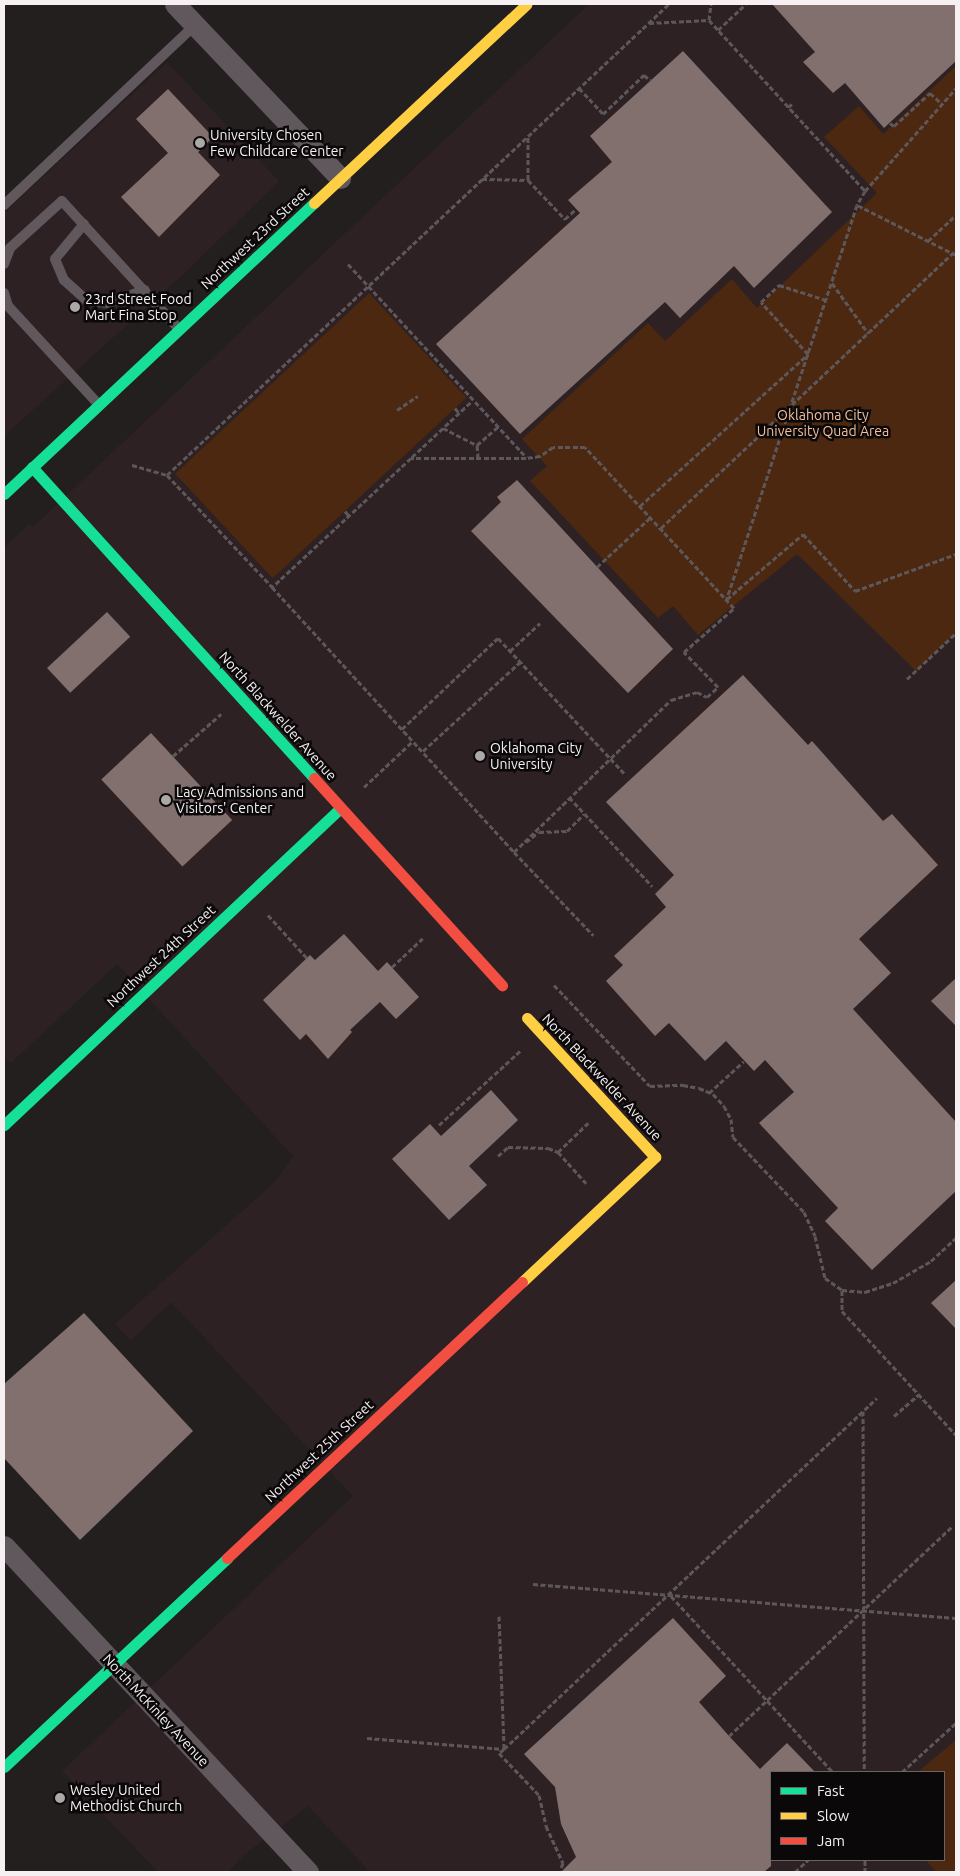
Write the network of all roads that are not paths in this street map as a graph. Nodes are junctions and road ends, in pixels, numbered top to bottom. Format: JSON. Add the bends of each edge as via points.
{"nodes":[{"id":1,"x":175,"y":4,"type":"edge"},
{"id":2,"x":526,"y":4,"type":"edge"},
{"id":3,"x":195,"y":25,"type":"junction"},
{"id":4,"x":340,"y":178,"type":"junction"},
{"id":5,"x":4,"y":205,"type":"edge"},
{"id":6,"x":84,"y":224,"type":"junction"},
{"id":7,"x":4,"y":264,"type":"edge"},
{"id":8,"x":144,"y":290,"type":"junction"},
{"id":9,"x":4,"y":293,"type":"edge"},
{"id":10,"x":180,"y":329,"type":"junction"},
{"id":11,"x":98,"y":405,"type":"junction"},
{"id":12,"x":32,"y":468,"type":"junction"},
{"id":13,"x":4,"y":494,"type":"edge"},
{"id":14,"x":340,"y":808,"type":"junction"},
{"id":15,"x":502,"y":985,"type":"dead end"},
{"id":16,"x":527,"y":1018,"type":"dead end"},
{"id":17,"x":4,"y":1125,"type":"edge"},
{"id":18,"x":655,"y":1157,"type":"joint"},
{"id":19,"x":4,"y":1546,"type":"edge"},
{"id":20,"x":113,"y":1665,"type":"junction"},
{"id":21,"x":4,"y":1767,"type":"edge"},
{"id":22,"x":308,"y":1872,"type":"edge"}],
"edges":[{"from":1,"to":3,"type":"street"},
{"from":2,"to":4,"type":"street","name":"Northwest 23rd Street"},
{"from":3,"to":4,"type":"street"},
{"from":3,"to":5,"type":"lane"},
{"from":4,"to":10,"type":"street","name":"Northwest 23rd Street"},
{"from":6,"to":7,"type":"lane","via":[[62,200],[10,248]]},
{"from":6,"to":8,"type":"lane"},
{"from":6,"to":8,"type":"lane","via":[[56,259],[64,280],[87,301],[109,304]]},
{"from":8,"to":10,"type":"lane"},
{"from":9,"to":11,"type":"lane","via":[[8,306]]},
{"from":10,"to":11,"type":"street","name":"Northwest 23rd Street"},
{"from":11,"to":12,"type":"street","name":"Northwest 23rd Street"},
{"from":12,"to":13,"type":"street","name":"Northwest 23rd Street"},
{"from":12,"to":14,"type":"street","name":"North Blackwelder Avenue"},
{"from":14,"to":15,"type":"street","name":"North Blackwelder Avenue"},
{"from":14,"to":17,"type":"street","name":"Northwest 24th Street"},
{"from":16,"to":18,"type":"street","name":"North Blackwelder Avenue"},
{"from":18,"to":20,"type":"street","name":"Northwest 25th Street"},
{"from":19,"to":20,"type":"street","name":"North McKinley Avenue"},
{"from":20,"to":21,"type":"street","name":"Northwest 25th Street"},
{"from":20,"to":22,"type":"street","name":"North McKinley Avenue"}]}
